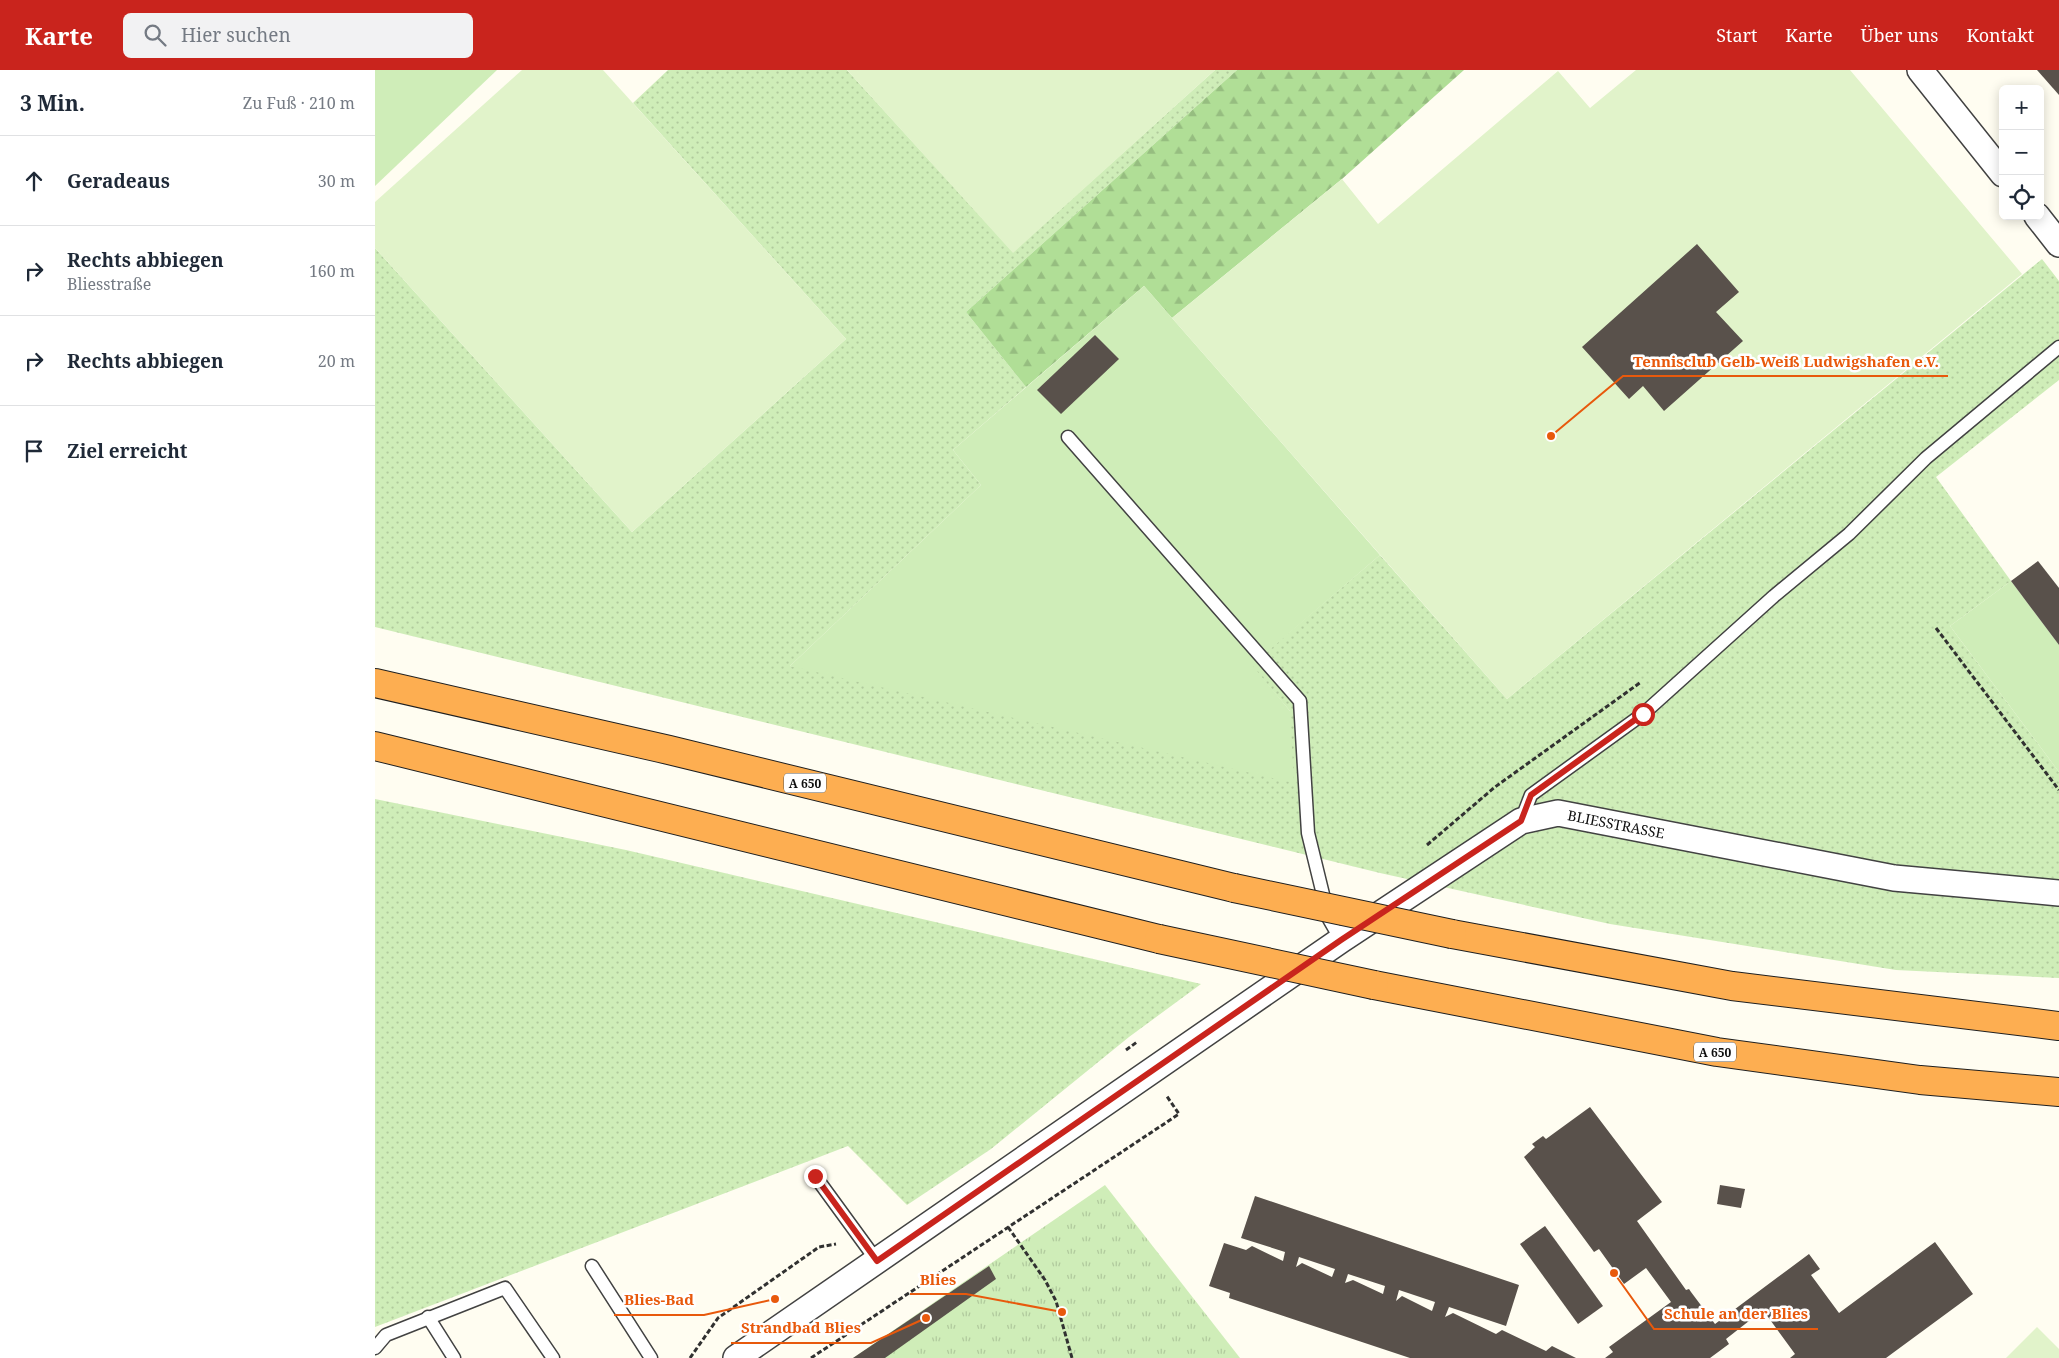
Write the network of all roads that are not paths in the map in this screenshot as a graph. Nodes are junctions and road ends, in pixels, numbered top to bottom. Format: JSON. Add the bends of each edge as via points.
{"nodes":[{"id":1,"x":1920,"y":70,"type":"edge"},
{"id":2,"x":1999,"y":169,"type":"edge"},
{"id":3,"x":2040,"y":220,"type":"edge"},
{"id":4,"x":2059,"y":244,"type":"edge"},
{"id":5,"x":2059,"y":347,"type":"edge"},
{"id":6,"x":1068,"y":437,"type":"dead end"},
{"id":7,"x":375,"y":683,"type":"edge"},
{"id":8,"x":375,"y":746,"type":"edge"},
{"id":9,"x":1521,"y":821,"type":"junction"},
{"id":10,"x":2059,"y":893,"type":"edge"},
{"id":11,"x":1341,"y":940,"type":"junction"},
{"id":12,"x":2059,"y":1026,"type":"edge"},
{"id":13,"x":2059,"y":1092,"type":"edge"},
{"id":14,"x":815,"y":1176,"type":"dead end"},
{"id":15,"x":877,"y":1261,"type":"junction"},
{"id":16,"x":592,"y":1266,"type":"dead end"},
{"id":17,"x":428,"y":1317,"type":"junction"},
{"id":18,"x":375,"y":1348,"type":"edge"},
{"id":19,"x":454,"y":1358,"type":"edge"},
{"id":20,"x":553,"y":1358,"type":"edge"},
{"id":21,"x":651,"y":1358,"type":"edge"},
{"id":22,"x":736,"y":1358,"type":"edge"}],
"edges":[{"from":1,"to":2,"type":"street"},
{"from":3,"to":4,"type":"street"},
{"from":5,"to":9,"type":"lane","via":[[1926,458],[1849,534],[1774,596],[1643,714],[1531,795]]},
{"from":6,"to":11,"type":"lane","via":[[1300,701],[1309,833],[1329,919]]},
{"from":7,"to":12,"type":"highway","number":"A 650","bridge":true,"via":[[669,750],[1235,888],[1452,934],[1732,986]]},
{"from":8,"to":13,"type":"highway","number":"A 650","bridge":true,"via":[[1159,939],[1374,985],[1717,1052],[1920,1080]]},
{"from":9,"to":10,"type":"street","name":"BLIESSTRASSE","via":[[1558,813],[1894,878]]},
{"from":9,"to":11,"type":"street","name":"BLIESSTRASSE"},
{"from":11,"to":15,"type":"street","name":"BLIESSTRASSE"},
{"from":14,"to":15,"type":"lane"},
{"from":15,"to":22,"type":"street","name":"BLIESSTRASSE"},
{"from":16,"to":21,"type":"lane"},
{"from":17,"to":18,"type":"lane","via":[[386,1335]]},
{"from":17,"to":19,"type":"lane"},
{"from":17,"to":20,"type":"lane","via":[[505,1288]]}]}
